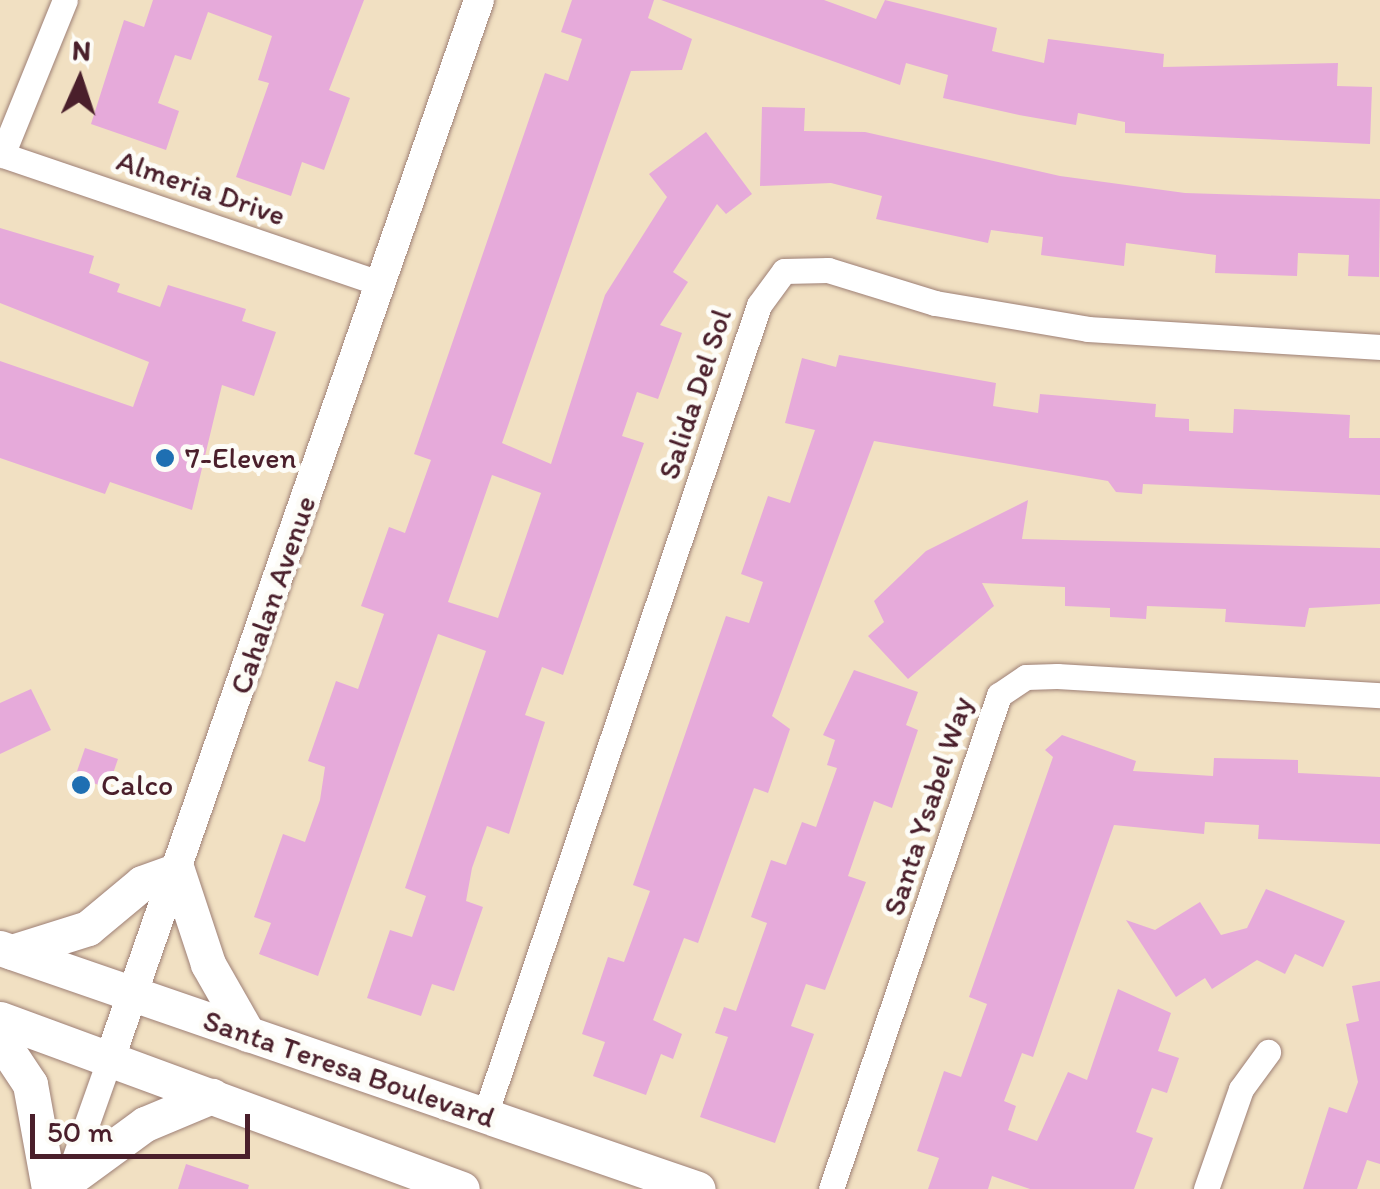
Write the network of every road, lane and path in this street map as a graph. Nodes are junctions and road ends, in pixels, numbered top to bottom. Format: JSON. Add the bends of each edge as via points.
{"nodes":[{"id":1,"x":64,"y":0,"type":"edge"},
{"id":2,"x":479,"y":0,"type":"edge"},
{"id":3,"x":1,"y":154,"type":"edge"},
{"id":4,"x":381,"y":284,"type":"junction"},
{"id":5,"x":1380,"y":347,"type":"edge"},
{"id":6,"x":1380,"y":694,"type":"edge"},
{"id":7,"x":177,"y":870,"type":"junction"},
{"id":8,"x":6,"y":950,"type":"edge"},
{"id":9,"x":133,"y":995,"type":"junction"},
{"id":10,"x":0,"y":1019,"type":"edge"},
{"id":11,"x":248,"y":1034,"type":"junction"},
{"id":12,"x":0,"y":1039,"type":"edge"},
{"id":13,"x":1268,"y":1052,"type":"dead end"},
{"id":14,"x":110,"y":1058,"type":"junction"},
{"id":15,"x":212,"y":1096,"type":"junction"},
{"id":16,"x":485,"y":1115,"type":"junction"},
{"id":17,"x":60,"y":1186,"type":"edge"},
{"id":18,"x":454,"y":1188,"type":"edge"},
{"id":19,"x":698,"y":1189,"type":"edge"},
{"id":20,"x":831,"y":1189,"type":"edge"},
{"id":21,"x":1206,"y":1189,"type":"edge"}],
"edges":[{"from":1,"to":3,"type":"street"},
{"from":2,"to":4,"type":"street","name":"Cahalan Avenue"},
{"from":3,"to":4,"type":"street","name":"Almeria Drive"},
{"from":4,"to":7,"type":"street","name":"Cahalan Avenue"},
{"from":5,"to":16,"type":"street","name":"Salida Del Sol","via":[[1088,330],[935,303],[828,270],[784,272],[759,305]]},
{"from":6,"to":20,"type":"street","name":"Santa Ysabel Way","via":[[1057,676],[1026,678],[999,695]]},
{"from":7,"to":8,"type":"main road","via":[[142,883],[88,928]]},
{"from":7,"to":9,"type":"street","name":"Cahalan Avenue"},
{"from":7,"to":11,"type":"main road","via":[[208,964]]},
{"from":8,"to":9,"type":"main road","name":"Santa Teresa Boulevard"},
{"from":9,"to":11,"type":"main road","name":"Santa Teresa Boulevard"},
{"from":9,"to":14,"type":"street","name":"Cahalan Avenue"},
{"from":10,"to":14,"type":"main road"},
{"from":11,"to":16,"type":"main road","name":"Santa Teresa Boulevard"},
{"from":12,"to":17,"type":"main road","via":[[30,1084]]},
{"from":13,"to":21,"type":"street","via":[[1241,1089]]},
{"from":14,"to":15,"type":"main road"},
{"from":14,"to":17,"type":"street","name":"Cahalan Avenue"},
{"from":15,"to":17,"type":"main road","via":[[145,1124]]},
{"from":15,"to":18,"type":"main road"},
{"from":16,"to":19,"type":"main road","name":"Santa Teresa Boulevard"}]}
